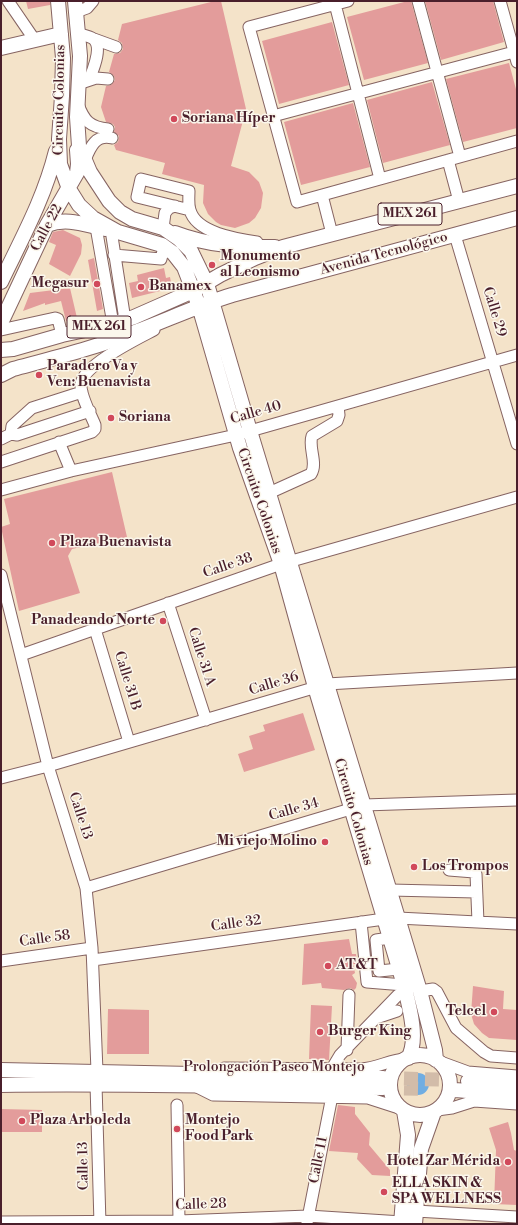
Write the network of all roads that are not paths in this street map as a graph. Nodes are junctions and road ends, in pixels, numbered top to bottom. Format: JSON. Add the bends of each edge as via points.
{"nodes":[{"id":1,"x":8,"y":1,"type":"edge"},
{"id":2,"x":58,"y":1,"type":"edge"},
{"id":3,"x":93,"y":1,"type":"edge"},
{"id":4,"x":348,"y":1,"type":"edge"},
{"id":5,"x":418,"y":1,"type":"edge"},
{"id":6,"x":500,"y":1,"type":"edge"},
{"id":7,"x":335,"y":4,"type":"junction"},
{"id":8,"x":76,"y":7,"type":"edge"},
{"id":9,"x":78,"y":33,"type":"junction"},
{"id":10,"x":61,"y":34,"type":"junction"},
{"id":11,"x":34,"y":39,"type":"junction"},
{"id":12,"x":94,"y":39,"type":"junction"},
{"id":13,"x":116,"y":47,"type":"dead end"},
{"id":14,"x":1,"y":48,"type":"edge"},
{"id":15,"x":516,"y":57,"type":"edge"},
{"id":16,"x":437,"y":72,"type":"junction"},
{"id":17,"x":108,"y":79,"type":"dead end"},
{"id":18,"x":84,"y":82,"type":"junction"},
{"id":19,"x":359,"y":93,"type":"junction"},
{"id":20,"x":78,"y":104,"type":"junction"},
{"id":21,"x":273,"y":116,"type":"junction"},
{"id":22,"x":77,"y":132,"type":"junction"},
{"id":23,"x":59,"y":139,"type":"junction"},
{"id":24,"x":517,"y":141,"type":"edge"},
{"id":25,"x":453,"y":159,"type":"junction"},
{"id":26,"x":85,"y":160,"type":"junction"},
{"id":27,"x":380,"y":179,"type":"junction"},
{"id":28,"x":517,"y":186,"type":"edge"},
{"id":29,"x":69,"y":189,"type":"junction"},
{"id":30,"x":322,"y":195,"type":"junction"},
{"id":31,"x":459,"y":201,"type":"junction"},
{"id":32,"x":175,"y":206,"type":"junction"},
{"id":33,"x":190,"y":210,"type":"junction"},
{"id":34,"x":517,"y":218,"type":"edge"},
{"id":35,"x":47,"y":225,"type":"junction"},
{"id":36,"x":96,"y":227,"type":"junction"},
{"id":37,"x":163,"y":228,"type":"junction"},
{"id":38,"x":114,"y":231,"type":"junction"},
{"id":39,"x":332,"y":234,"type":"junction"},
{"id":40,"x":455,"y":235,"type":"junction"},
{"id":41,"x":283,"y":247,"type":"junction"},
{"id":42,"x":163,"y":253,"type":"junction"},
{"id":43,"x":114,"y":255,"type":"junction"},
{"id":44,"x":1,"y":282,"type":"edge"},
{"id":45,"x":207,"y":284,"type":"junction"},
{"id":46,"x":193,"y":291,"type":"junction"},
{"id":47,"x":212,"y":301,"type":"junction"},
{"id":48,"x":193,"y":308,"type":"junction"},
{"id":49,"x":119,"y":322,"type":"junction"},
{"id":50,"x":1,"y":323,"type":"edge"},
{"id":51,"x":1,"y":330,"type":"edge"},
{"id":52,"x":62,"y":335,"type":"junction"},
{"id":53,"x":1,"y":350,"type":"edge"},
{"id":54,"x":517,"y":355,"type":"edge"},
{"id":55,"x":493,"y":362,"type":"junction"},
{"id":56,"x":1,"y":375,"type":"edge"},
{"id":57,"x":82,"y":392,"type":"junction"},
{"id":58,"x":338,"y":406,"type":"junction"},
{"id":59,"x":90,"y":411,"type":"junction"},
{"id":60,"x":243,"y":433,"type":"junction"},
{"id":61,"x":6,"y":437,"type":"edge"},
{"id":62,"x":59,"y":442,"type":"junction"},
{"id":63,"x":517,"y":444,"type":"edge"},
{"id":64,"x":1,"y":462,"type":"edge"},
{"id":65,"x":71,"y":471,"type":"junction"},
{"id":66,"x":1,"y":490,"type":"edge"},
{"id":67,"x":269,"y":493,"type":"junction"},
{"id":68,"x":517,"y":497,"type":"edge"},
{"id":69,"x":285,"y":563,"type":"junction"},
{"id":70,"x":1,"y":575,"type":"edge"},
{"id":71,"x":168,"y":603,"type":"junction"},
{"id":72,"x":95,"y":629,"type":"junction"},
{"id":73,"x":21,"y":655,"type":"junction"},
{"id":74,"x":517,"y":673,"type":"edge"},
{"id":75,"x":321,"y":685,"type":"junction"},
{"id":76,"x":206,"y":720,"type":"junction"},
{"id":77,"x":129,"y":742,"type":"junction"},
{"id":78,"x":48,"y":766,"type":"junction"},
{"id":79,"x":1,"y":778,"type":"edge"},
{"id":80,"x":517,"y":800,"type":"edge"},
{"id":81,"x":358,"y":807,"type":"junction"},
{"id":82,"x":449,"y":870,"type":"dead end"},
{"id":83,"x":86,"y":888,"type":"junction"},
{"id":84,"x":390,"y":890,"type":"junction"},
{"id":85,"x":476,"y":892,"type":"junction"},
{"id":86,"x":398,"y":918,"type":"junction"},
{"id":87,"x":384,"y":920,"type":"junction"},
{"id":88,"x":361,"y":922,"type":"junction"},
{"id":89,"x":478,"y":922,"type":"junction"},
{"id":90,"x":517,"y":924,"type":"edge"},
{"id":91,"x":390,"y":938,"type":"junction"},
{"id":92,"x":92,"y":948,"type":"junction"},
{"id":93,"x":1,"y":960,"type":"edge"},
{"id":94,"x":93,"y":960,"type":"junction"},
{"id":95,"x":399,"y":969,"type":"junction"},
{"id":96,"x":401,"y":990,"type":"junction"},
{"id":97,"x":420,"y":991,"type":"junction"},
{"id":98,"x":349,"y":995,"type":"dead end"},
{"id":99,"x":397,"y":1010,"type":"dead end"},
{"id":100,"x":377,"y":1018,"type":"junction"},
{"id":101,"x":347,"y":1050,"type":"junction"},
{"id":102,"x":517,"y":1058,"type":"edge"},
{"id":103,"x":407,"y":1059,"type":"junction"},
{"id":104,"x":437,"y":1060,"type":"junction"},
{"id":105,"x":1,"y":1070,"type":"edge"},
{"id":106,"x":331,"y":1070,"type":"junction"},
{"id":107,"x":140,"y":1072,"type":"junction"},
{"id":108,"x":517,"y":1076,"type":"edge"},
{"id":109,"x":96,"y":1077,"type":"junction"},
{"id":110,"x":1,"y":1084,"type":"edge"},
{"id":111,"x":191,"y":1085,"type":"junction"},
{"id":112,"x":517,"y":1085,"type":"edge"},
{"id":113,"x":517,"y":1095,"type":"edge"},
{"id":114,"x":332,"y":1096,"type":"junction"},
{"id":115,"x":517,"y":1104,"type":"edge"},
{"id":116,"x":177,"y":1105,"type":"dead end"},
{"id":117,"x":403,"y":1110,"type":"junction"},
{"id":118,"x":436,"y":1111,"type":"junction"},
{"id":119,"x":517,"y":1218,"type":"edge"},
{"id":120,"x":308,"y":1220,"type":"edge"},
{"id":121,"x":409,"y":1220,"type":"edge"},
{"id":122,"x":179,"y":1221,"type":"junction"},
{"id":123,"x":1,"y":1222,"type":"edge"},
{"id":124,"x":100,"y":1223,"type":"edge"}],
"edges":[{"from":1,"to":11,"type":"street"},
{"from":2,"to":10,"type":"main road","name":"Circuito Colonias"},
{"from":3,"to":8,"type":"street","via":[[87,8]]},
{"from":4,"to":7,"type":"street"},
{"from":5,"to":16,"type":"street"},
{"from":6,"to":15,"type":"street"},
{"from":7,"to":19,"type":"street"},
{"from":7,"to":21,"type":"street","via":[[249,27]]},
{"from":8,"to":9,"type":"main road","name":"Circuito Colonias"},
{"from":9,"to":12,"type":"street"},
{"from":9,"to":18,"type":"main road","name":"Circuito Colonias"},
{"from":10,"to":11,"type":"main road"},
{"from":10,"to":23,"type":"main road","name":"Circuito Colonias","via":[[63,58]]},
{"from":11,"to":14,"type":"main road"},
{"from":12,"to":13,"type":"street"},
{"from":12,"to":18,"type":"street","via":[[98,50],[96,60]]},
{"from":15,"to":16,"type":"street"},
{"from":16,"to":19,"type":"street"},
{"from":16,"to":25,"type":"street","via":[[459,153]]},
{"from":17,"to":18,"type":"street","via":[[96,78]]},
{"from":18,"to":20,"type":"main road","name":"Circuito Colonias"},
{"from":19,"to":21,"type":"street"},
{"from":19,"to":27,"type":"street"},
{"from":20,"to":22,"type":"main road","name":"Circuito Colonias"},
{"from":20,"to":26,"type":"street","via":[[82,115],[89,123],[110,134],[95,141]]},
{"from":21,"to":30,"type":"street","via":[[297,202]]},
{"from":22,"to":26,"type":"main road","name":"Circuito Colonias"},
{"from":22,"to":29,"type":"main road","name":"Calle 22","via":[[78,173]]},
{"from":23,"to":29,"type":"main road","name":"Circuito Colonias","via":[[60,164]]},
{"from":23,"to":44,"type":"main road","name":"Calle 22","via":[[40,202]]},
{"from":24,"to":25,"type":"street"},
{"from":25,"to":27,"type":"street"},
{"from":25,"to":31,"type":"street"},
{"from":26,"to":37,"type":"main road","name":"Circuito Colonias","via":[[99,187],[120,212],[132,219]]},
{"from":27,"to":30,"type":"street"},
{"from":28,"to":31,"type":"main road","number":"MEX 261"},
{"from":29,"to":35,"type":"main road","name":"Calle 22"},
{"from":29,"to":38,"type":"main road","name":"Circuito Colonias","via":[[79,205],[93,218]]},
{"from":30,"to":39,"type":"street"},
{"from":31,"to":39,"type":"main road","number":"MEX 261"},
{"from":32,"to":33,"type":"street"},
{"from":32,"to":33,"type":"street","via":[[137,197],[141,179],[189,191]]},
{"from":32,"to":37,"type":"street","via":[[165,213]]},
{"from":33,"to":41,"type":"street","via":[[194,219],[208,230]]},
{"from":34,"to":40,"type":"main road","name":"Avenida Tecnológico","number":"MEX 261"},
{"from":35,"to":36,"type":"main road","via":[[67,221]]},
{"from":35,"to":50,"type":"main road","name":"Calle 22"},
{"from":36,"to":38,"type":"main road"},
{"from":36,"to":49,"type":"street"},
{"from":37,"to":41,"type":"main road","via":[[188,238],[237,247]]},
{"from":37,"to":45,"type":"main road","name":"Circuito Colonias","via":[[179,239],[191,252]]},
{"from":38,"to":42,"type":"main road","name":"Circuito Colonias"},
{"from":38,"to":43,"type":"street"},
{"from":39,"to":41,"type":"main road","number":"MEX 261"},
{"from":40,"to":47,"type":"main road","name":"Avenida Tecnológico","number":"MEX 261"},
{"from":40,"to":55,"type":"street","name":"Calle 29"},
{"from":41,"to":45,"type":"main road","number":"MEX 261","via":[[220,275]]},
{"from":42,"to":43,"type":"street"},
{"from":42,"to":46,"type":"main road","name":"Circuito Colonias","via":[[173,253],[184,267]]},
{"from":43,"to":49,"type":"street"},
{"from":45,"to":46,"type":"main road","number":"MEX 261"},
{"from":45,"to":47,"type":"main road","name":"Circuito Colonias"},
{"from":46,"to":48,"type":"main road","name":"Circuito Colonias"},
{"from":46,"to":49,"type":"main road","number":"MEX 261"},
{"from":47,"to":48,"type":"main road","name":"Avenida Tecnológico","number":"MEX 261"},
{"from":47,"to":60,"type":"main road","name":"Circuito Colonias"},
{"from":48,"to":56,"type":"main road","name":"Avenida Tecnológico","number":"MEX 261","via":[[102,344],[12,369]]},
{"from":48,"to":57,"type":"street","via":[[96,363],[84,376]]},
{"from":48,"to":60,"type":"main road","name":"Circuito Colonias"},
{"from":49,"to":52,"type":"main road","number":"MEX 261"},
{"from":51,"to":52,"type":"street","via":[[55,318],[58,319]]},
{"from":52,"to":53,"type":"main road","number":"MEX 261"},
{"from":54,"to":55,"type":"street","name":"Calle 40"},
{"from":55,"to":58,"type":"street","name":"Calle 40"},
{"from":55,"to":63,"type":"street","name":"Calle 29"},
{"from":57,"to":59,"type":"street"},
{"from":57,"to":61,"type":"street","via":[[32,408],[12,426]]},
{"from":58,"to":60,"type":"street","name":"Calle 40"},
{"from":58,"to":67,"type":"street","via":[[337,421],[312,436],[314,468],[311,474]]},
{"from":59,"to":61,"type":"street"},
{"from":59,"to":62,"type":"street","via":[[96,425],[95,429]]},
{"from":60,"to":65,"type":"street","name":"Calle 40"},
{"from":60,"to":67,"type":"main road","name":"Circuito Colonias"},
{"from":60,"to":69,"type":"main road","name":"Circuito Colonias"},
{"from":62,"to":64,"type":"street"},
{"from":62,"to":65,"type":"street"},
{"from":65,"to":66,"type":"street","name":"Calle 40"},
{"from":67,"to":69,"type":"main road","name":"Circuito Colonias"},
{"from":68,"to":69,"type":"street","name":"Calle 38"},
{"from":69,"to":71,"type":"street","name":"Calle 38"},
{"from":69,"to":75,"type":"main road","name":"Circuito Colonias"},
{"from":70,"to":73,"type":"street","name":"Calle 13"},
{"from":71,"to":72,"type":"street","name":"Calle 38"},
{"from":71,"to":76,"type":"street","name":"Calle 31 A"},
{"from":72,"to":73,"type":"street","name":"Calle 38"},
{"from":72,"to":77,"type":"street","name":"Calle 31 B"},
{"from":73,"to":78,"type":"street","name":"Calle 13"},
{"from":74,"to":75,"type":"street","name":"Calle 36"},
{"from":75,"to":76,"type":"street","name":"Calle 36"},
{"from":75,"to":81,"type":"main road","name":"Circuito Colonias"},
{"from":76,"to":77,"type":"street","name":"Calle 36"},
{"from":77,"to":78,"type":"street","name":"Calle 36"},
{"from":78,"to":79,"type":"street","name":"Calle 36"},
{"from":78,"to":83,"type":"street","name":"Calle 13"},
{"from":80,"to":81,"type":"street","name":"Calle 34"},
{"from":81,"to":83,"type":"street","name":"Calle 34"},
{"from":81,"to":84,"type":"main road","name":"Circuito Colonias"},
{"from":81,"to":87,"type":"main road","name":"Circuito Colonias"},
{"from":82,"to":85,"type":"street","via":[[476,874]]},
{"from":83,"to":92,"type":"street","name":"Calle 13"},
{"from":84,"to":85,"type":"street"},
{"from":84,"to":86,"type":"main road","name":"Circuito Colonias"},
{"from":85,"to":89,"type":"street"},
{"from":86,"to":89,"type":"street"},
{"from":86,"to":97,"type":"main road","name":"Circuito Colonias"},
{"from":87,"to":88,"type":"street","name":"Calle 32"},
{"from":87,"to":91,"type":"main road","name":"Circuito Colonias"},
{"from":88,"to":94,"type":"street","name":"Calle 32"},
{"from":88,"to":96,"type":"street","via":[[367,982]]},
{"from":89,"to":90,"type":"street"},
{"from":91,"to":95,"type":"main road","name":"Circuito Colonias"},
{"from":91,"to":95,"type":"street","via":[[376,940],[379,971]]},
{"from":92,"to":93,"type":"street","name":"Calle 58"},
{"from":92,"to":94,"type":"street","name":"Calle 13"},
{"from":94,"to":109,"type":"street","name":"Calle 13"},
{"from":95,"to":96,"type":"main road","name":"Circuito Colonias"},
{"from":96,"to":100,"type":"street"},
{"from":96,"to":103,"type":"main road","name":"Circuito Colonias","via":[[413,1029],[412,1051]]},
{"from":97,"to":102,"type":"street","via":[[433,989],[437,992],[456,1028],[484,1052],[491,1056]]},
{"from":97,"to":104,"type":"main road","name":"Circuito Colonias"},
{"from":98,"to":101,"type":"street"},
{"from":99,"to":100,"type":"street"},
{"from":100,"to":101,"type":"street"},
{"from":101,"to":106,"type":"street","via":[[340,1055]]},
{"from":103,"to":104,"type":"main road","via":[[427,1056]]},
{"from":103,"to":106,"type":"street","name":"Prolongación Paseo Montejo","via":[[384,1063],[370,1069]]},
{"from":103,"to":117,"type":"main road","via":[[394,1071],[390,1088],[394,1099]]},
{"from":104,"to":108,"type":"street","via":[[468,1072]]},
{"from":104,"to":118,"type":"main road","via":[[449,1076],[450,1086],[449,1095]]},
{"from":105,"to":109,"type":"main road","name":"Prolongación Paseo Montejo"},
{"from":106,"to":107,"type":"street","name":"Prolongación Paseo Montejo","via":[[170,1068]]},
{"from":107,"to":109,"type":"main road","name":"Prolongación Paseo Montejo"},
{"from":107,"to":111,"type":"main road","name":"Prolongación Paseo Montejo","via":[[383,1083],[235,1087]]},
{"from":109,"to":110,"type":"main road","name":"Prolongación Paseo Montejo"},
{"from":109,"to":111,"type":"main road","name":"Prolongación Paseo Montejo"},
{"from":109,"to":124,"type":"street","name":"Calle 13"},
{"from":111,"to":114,"type":"street","name":"Prolongación Paseo Montejo","via":[[213,1095]]},
{"from":112,"to":113,"type":"main road","via":[[455,1085]]},
{"from":114,"to":117,"type":"street","name":"Prolongación Paseo Montejo","via":[[368,1098]]},
{"from":114,"to":120,"type":"street","name":"Calle 11"},
{"from":115,"to":118,"type":"street","via":[[474,1101]]},
{"from":116,"to":122,"type":"street"},
{"from":117,"to":118,"type":"main road","via":[[424,1115]]},
{"from":117,"to":121,"type":"main road","via":[[408,1135]]},
{"from":118,"to":121,"type":"main road","via":[[421,1149]]},
{"from":119,"to":121,"type":"street","name":"Calle 28"},
{"from":120,"to":121,"type":"street","name":"Calle 28"},
{"from":120,"to":122,"type":"street","name":"Calle 28"},
{"from":122,"to":124,"type":"street","name":"Calle 28"},
{"from":123,"to":124,"type":"street","name":"Calle 28"}]}
